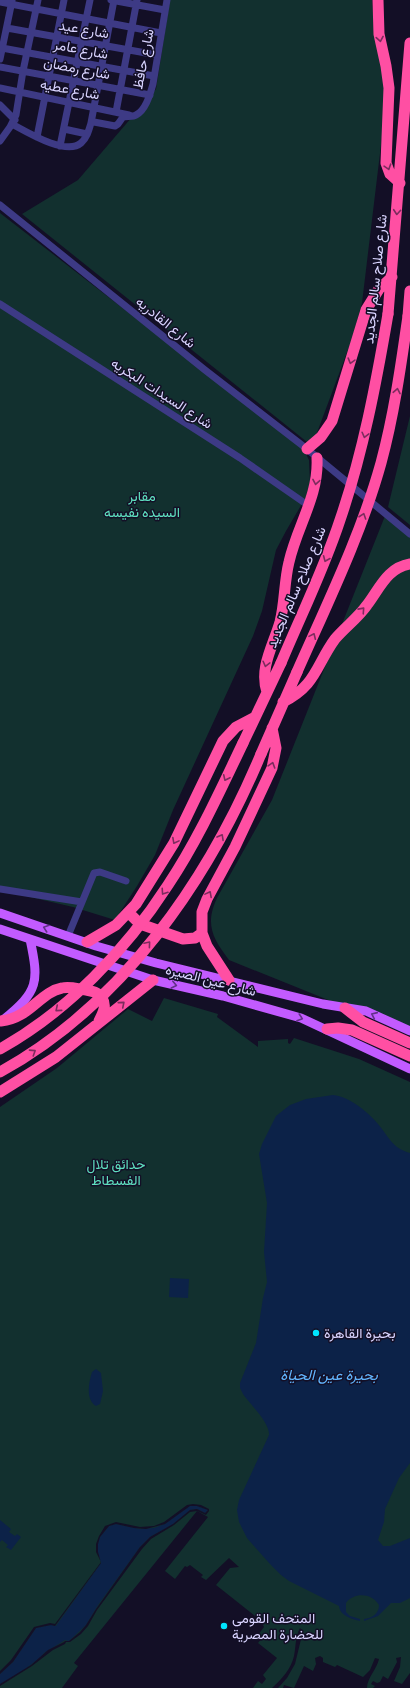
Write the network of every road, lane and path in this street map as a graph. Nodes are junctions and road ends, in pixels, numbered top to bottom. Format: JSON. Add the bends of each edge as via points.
{"nodes":[{"id":1,"x":38,"y":0,"type":"edge"},
{"id":2,"x":64,"y":0,"type":"edge"},
{"id":3,"x":90,"y":0,"type":"edge"},
{"id":4,"x":113,"y":0,"type":"edge"},
{"id":5,"x":167,"y":0,"type":"edge"},
{"id":6,"x":378,"y":0,"type":"edge"},
{"id":7,"x":0,"y":2,"type":"edge"},
{"id":8,"x":12,"y":2,"type":"edge"},
{"id":9,"x":137,"y":2,"type":"edge"},
{"id":10,"x":36,"y":9,"type":"junction"},
{"id":11,"x":165,"y":10,"type":"junction"},
{"id":12,"x":61,"y":14,"type":"junction"},
{"id":13,"x":86,"y":18,"type":"junction"},
{"id":14,"x":110,"y":23,"type":"junction"},
{"id":15,"x":132,"y":27,"type":"junction"},
{"id":16,"x":4,"y":31,"type":"edge"},
{"id":17,"x":31,"y":32,"type":"junction"},
{"id":18,"x":161,"y":33,"type":"junction"},
{"id":19,"x":57,"y":37,"type":"junction"},
{"id":20,"x":82,"y":42,"type":"junction"},
{"id":21,"x":410,"y":43,"type":"edge"},
{"id":22,"x":105,"y":46,"type":"junction"},
{"id":23,"x":1,"y":49,"type":"edge"},
{"id":24,"x":128,"y":50,"type":"junction"},
{"id":25,"x":27,"y":52,"type":"junction"},
{"id":26,"x":157,"y":55,"type":"junction"},
{"id":27,"x":53,"y":57,"type":"junction"},
{"id":28,"x":0,"y":59,"type":"edge"},
{"id":29,"x":78,"y":61,"type":"junction"},
{"id":30,"x":101,"y":66,"type":"junction"},
{"id":31,"x":0,"y":67,"type":"edge"},
{"id":32,"x":124,"y":70,"type":"junction"},
{"id":33,"x":23,"y":71,"type":"junction"},
{"id":34,"x":50,"y":76,"type":"junction"},
{"id":35,"x":154,"y":76,"type":"junction"},
{"id":36,"x":73,"y":81,"type":"junction"},
{"id":37,"x":98,"y":86,"type":"junction"},
{"id":38,"x":0,"y":88,"type":"edge"},
{"id":39,"x":120,"y":90,"type":"junction"},
{"id":40,"x":20,"y":92,"type":"junction"},
{"id":41,"x":150,"y":95,"type":"junction"},
{"id":42,"x":46,"y":98,"type":"junction"},
{"id":43,"x":69,"y":102,"type":"junction"},
{"id":44,"x":0,"y":105,"type":"edge"},
{"id":45,"x":93,"y":107,"type":"junction"},
{"id":46,"x":116,"y":112,"type":"junction"},
{"id":47,"x":135,"y":116,"type":"junction"},
{"id":48,"x":13,"y":122,"type":"junction"},
{"id":49,"x":90,"y":123,"type":"junction"},
{"id":50,"x":64,"y":129,"type":"junction"},
{"id":51,"x":87,"y":134,"type":"junction"},
{"id":52,"x":37,"y":137,"type":"junction"},
{"id":53,"x":1,"y":139,"type":"edge"},
{"id":54,"x":60,"y":146,"type":"junction"},
{"id":55,"x":400,"y":183,"type":"junction"},
{"id":56,"x":0,"y":205,"type":"edge"},
{"id":57,"x":392,"y":277,"type":"junction"},
{"id":58,"x":410,"y":291,"type":"edge"},
{"id":59,"x":0,"y":304,"type":"edge"},
{"id":60,"x":307,"y":449,"type":"junction"},
{"id":61,"x":317,"y":458,"type":"junction"},
{"id":62,"x":309,"y":506,"type":"junction"},
{"id":63,"x":410,"y":534,"type":"edge"},
{"id":64,"x":410,"y":564,"type":"edge"},
{"id":65,"x":267,"y":692,"type":"junction"},
{"id":66,"x":283,"y":702,"type":"junction"},
{"id":67,"x":255,"y":717,"type":"junction"},
{"id":68,"x":272,"y":728,"type":"junction"},
{"id":69,"x":126,"y":882,"type":"dead end"},
{"id":70,"x":0,"y":889,"type":"edge"},
{"id":71,"x":82,"y":902,"type":"junction"},
{"id":72,"x":129,"y":912,"type":"junction"},
{"id":73,"x":0,"y":913,"type":"edge"},
{"id":74,"x":0,"y":929,"type":"edge"},
{"id":75,"x":202,"y":933,"type":"junction"},
{"id":76,"x":68,"y":936,"type":"junction"},
{"id":77,"x":30,"y":939,"type":"junction"},
{"id":78,"x":87,"y":942,"type":"junction"},
{"id":79,"x":153,"y":980,"type":"junction"},
{"id":80,"x":229,"y":980,"type":"junction"},
{"id":81,"x":345,"y":1008,"type":"junction"},
{"id":82,"x":1,"y":1022,"type":"edge"},
{"id":83,"x":96,"y":1025,"type":"junction"},
{"id":84,"x":327,"y":1029,"type":"junction"},
{"id":85,"x":410,"y":1031,"type":"edge"},
{"id":86,"x":410,"y":1043,"type":"edge"},
{"id":87,"x":0,"y":1049,"type":"edge"},
{"id":88,"x":410,"y":1056,"type":"edge"},
{"id":89,"x":410,"y":1069,"type":"edge"},
{"id":90,"x":0,"y":1072,"type":"edge"},
{"id":91,"x":0,"y":1092,"type":"edge"}],
"edges":[{"from":1,"to":10,"type":"street"},
{"from":2,"to":12,"type":"street"},
{"from":3,"to":13,"type":"street"},
{"from":4,"to":9,"type":"street"},
{"from":4,"to":14,"type":"street"},
{"from":5,"to":11,"type":"street","name":"شارع حافظ"},
{"from":6,"to":55,"type":"highway","one_way":true,"via":[[379,29],[389,88],[386,162],[390,174]]},
{"from":7,"to":8,"type":"street"},
{"from":8,"to":10,"type":"street"},
{"from":8,"to":16,"type":"street"},
{"from":9,"to":11,"type":"street"},
{"from":9,"to":15,"type":"street"},
{"from":10,"to":12,"type":"street"},
{"from":10,"to":17,"type":"street"},
{"from":11,"to":18,"type":"street","name":"شارع حافظ"},
{"from":12,"to":13,"type":"street"},
{"from":12,"to":19,"type":"street"},
{"from":13,"to":14,"type":"street"},
{"from":13,"to":20,"type":"street"},
{"from":14,"to":15,"type":"street"},
{"from":14,"to":22,"type":"street"},
{"from":15,"to":18,"type":"street"},
{"from":15,"to":24,"type":"street"},
{"from":16,"to":17,"type":"street","name":"شارع عيد"},
{"from":16,"to":23,"type":"street"},
{"from":17,"to":19,"type":"street","name":"شارع عيد"},
{"from":17,"to":25,"type":"street"},
{"from":18,"to":26,"type":"street","name":"شارع حافظ"},
{"from":19,"to":20,"type":"street","name":"شارع عيد"},
{"from":19,"to":27,"type":"street"},
{"from":20,"to":22,"type":"street","name":"شارع عيد"},
{"from":20,"to":29,"type":"street"},
{"from":21,"to":55,"type":"highway","name":"شارع صلاح سالم الجديد"},
{"from":22,"to":24,"type":"street","name":"شارع عيد"},
{"from":22,"to":30,"type":"street"},
{"from":23,"to":25,"type":"street","name":"شارع عامر"},
{"from":23,"to":28,"type":"street"},
{"from":24,"to":26,"type":"street","name":"شارع عيد"},
{"from":24,"to":32,"type":"street"},
{"from":25,"to":27,"type":"street","name":"شارع عامر"},
{"from":25,"to":33,"type":"street"},
{"from":26,"to":35,"type":"street","name":"شارع حافظ"},
{"from":27,"to":29,"type":"street","name":"شارع عامر"},
{"from":27,"to":34,"type":"street"},
{"from":29,"to":30,"type":"street","name":"شارع عامر"},
{"from":29,"to":36,"type":"street"},
{"from":30,"to":32,"type":"street","name":"شارع عامر"},
{"from":30,"to":37,"type":"street"},
{"from":31,"to":33,"type":"street","name":"شارع رمضان"},
{"from":32,"to":35,"type":"street","name":"شارع عامر"},
{"from":32,"to":39,"type":"street"},
{"from":33,"to":34,"type":"street","name":"شارع رمضان"},
{"from":33,"to":40,"type":"street"},
{"from":34,"to":36,"type":"street","name":"شارع رمضان"},
{"from":34,"to":42,"type":"street"},
{"from":35,"to":41,"type":"street","name":"شارع حافظ"},
{"from":36,"to":37,"type":"street","name":"شارع رمضان"},
{"from":36,"to":43,"type":"street"},
{"from":37,"to":39,"type":"street","name":"شارع رمضان"},
{"from":37,"to":45,"type":"street"},
{"from":38,"to":40,"type":"street","name":"شارع عطيه"},
{"from":39,"to":41,"type":"street","name":"شارع رمضان"},
{"from":39,"to":46,"type":"street"},
{"from":40,"to":42,"type":"street","name":"شارع عطيه"},
{"from":40,"to":48,"type":"street"},
{"from":41,"to":47,"type":"street","name":"شارع حافظ","via":[[143,109]]},
{"from":42,"to":43,"type":"street","name":"شارع عطيه"},
{"from":42,"to":52,"type":"street"},
{"from":43,"to":45,"type":"street","name":"شارع عطيه"},
{"from":43,"to":50,"type":"street"},
{"from":44,"to":48,"type":"street"},
{"from":45,"to":46,"type":"street","name":"شارع عطيه"},
{"from":45,"to":49,"type":"street"},
{"from":46,"to":47,"type":"street","name":"شارع عطيه"},
{"from":47,"to":49,"type":"street","name":"شارع حافظ","via":[[123,117],[114,126]]},
{"from":48,"to":52,"type":"street"},
{"from":48,"to":53,"type":"street"},
{"from":49,"to":51,"type":"street"},
{"from":50,"to":51,"type":"street"},
{"from":50,"to":54,"type":"street"},
{"from":51,"to":54,"type":"street","via":[[78,145]]},
{"from":52,"to":54,"type":"street"},
{"from":55,"to":57,"type":"highway","name":"شارع صلاح سالم الجديد","one_way":true},
{"from":56,"to":60,"type":"street","name":"شارع القادريه"},
{"from":57,"to":60,"type":"highway","one_way":true,"via":[[379,289],[366,310],[332,421],[321,437]]},
{"from":57,"to":65,"type":"highway","name":"شارع صلاح سالم الجديد","one_way":true,"bridge":true,"via":[[388,314],[370,410],[349,491],[330,548]]},
{"from":66,"to":58,"type":"highway","one_way":true,"bridge":true,"via":[[348,556],[381,464],[398,385]]},
{"from":59,"to":62,"type":"street","name":"شارع السيدات البكريه","via":[[240,458]]},
{"from":60,"to":61,"type":"street","name":"شارع القادريه"},
{"from":61,"to":62,"type":"highway","one_way":true,"via":[[316,482]]},
{"from":61,"to":63,"type":"street","name":"شارع القادريه"},
{"from":62,"to":65,"type":"highway","one_way":true,"via":[[290,557],[283,610],[264,669]]},
{"from":66,"to":64,"type":"highway","one_way":true,"via":[[296,695],[310,682],[332,643],[364,608],[386,577],[395,569]]},
{"from":65,"to":67,"type":"highway","name":"شارع صلاح سالم الجديد"},
{"from":66,"to":68,"type":"highway"},
{"from":67,"to":72,"type":"highway","one_way":true,"via":[[236,727],[223,741],[174,843],[154,878]]},
{"from":67,"to":87,"type":"highway","name":"شارع صلاح سالم الجديد","one_way":true,"bridge":true,"via":[[192,846],[169,885],[138,927],[109,961],[71,998]]},
{"from":75,"to":68,"type":"highway","one_way":true,"via":[[202,912],[206,899],[235,847],[272,768],[276,748]]},
{"from":90,"to":68,"type":"highway","one_way":true,"bridge":true,"via":[[41,1047],[77,1019],[110,988],[153,939],[214,851],[244,793]]},
{"from":69,"to":71,"type":"street","via":[[95,872]]},
{"from":70,"to":71,"type":"street"},
{"from":71,"to":76,"type":"street"},
{"from":72,"to":75,"type":"highway","via":[[143,925],[183,938],[195,938]]},
{"from":72,"to":78,"type":"highway","via":[[116,925]]},
{"from":76,"to":73,"type":"main road","name":"شارع عين الصيره","one_way":true},
{"from":74,"to":77,"type":"main road","name":"شارع عين الصيره"},
{"from":75,"to":80,"type":"highway","via":[[210,952]]},
{"from":76,"to":78,"type":"main road","name":"شارع عين الصيره"},
{"from":77,"to":79,"type":"main road","name":"شارع عين الصيره"},
{"from":77,"to":82,"type":"main road","via":[[36,969],[33,987],[20,1006]]},
{"from":78,"to":80,"type":"main road","name":"شارع عين الصيره","via":[[156,963]]},
{"from":83,"to":79,"type":"highway","one_way":true},
{"from":79,"to":84,"type":"main road","name":"شارع عين الصيره","one_way":true,"via":[[275,1010]]},
{"from":80,"to":81,"type":"main road","name":"شارع عين الصيره"},
{"from":85,"to":81,"type":"main road","name":"شارع عين الصيره","one_way":true,"via":[[366,1011]]},
{"from":81,"to":86,"type":"highway","via":[[364,1022]]},
{"from":82,"to":83,"type":"highway","via":[[18,1017],[54,991],[67,987],[93,991],[100,995],[104,1009]]},
{"from":83,"to":91,"type":"highway","via":[[46,1064]]},
{"from":84,"to":88,"type":"highway","via":[[352,1030]]},
{"from":84,"to":89,"type":"main road","name":"شارع عين الصيره"}]}
